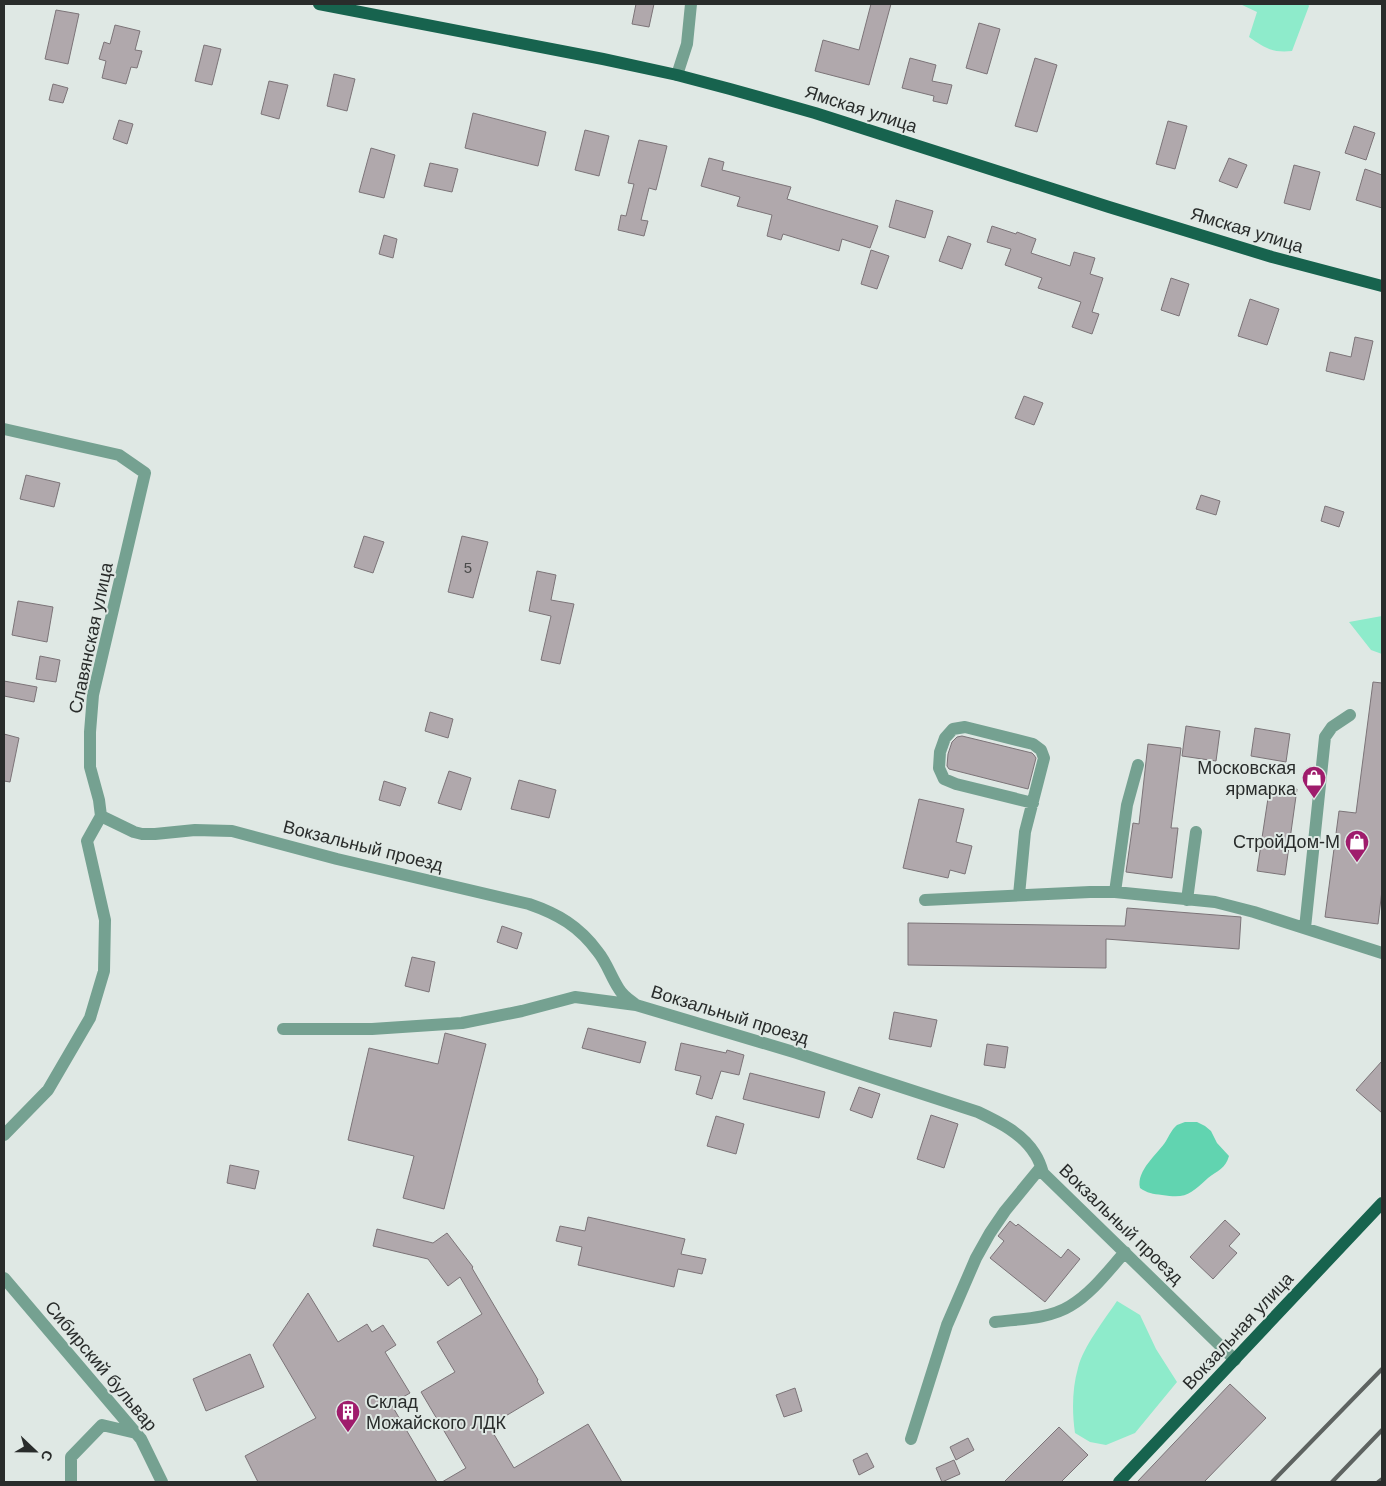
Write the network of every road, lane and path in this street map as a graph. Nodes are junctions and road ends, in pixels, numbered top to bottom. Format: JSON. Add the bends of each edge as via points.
{"nodes":[{"id":1,"x":319,"y":4,"type":"edge"},
{"id":2,"x":691,"y":4,"type":"edge"},
{"id":3,"x":677,"y":75,"type":"junction"},
{"id":4,"x":1382,"y":286,"type":"edge"},
{"id":5,"x":4,"y":429,"type":"edge"},
{"id":6,"x":1350,"y":715,"type":"dead end"},
{"id":7,"x":1138,"y":766,"type":"dead end"},
{"id":8,"x":1033,"y":803,"type":"junction"},
{"id":9,"x":101,"y":816,"type":"junction"},
{"id":10,"x":1196,"y":832,"type":"dead end"},
{"id":11,"x":1115,"y":892,"type":"junction"},
{"id":12,"x":1019,"y":896,"type":"junction"},
{"id":13,"x":925,"y":900,"type":"dead end"},
{"id":14,"x":1187,"y":900,"type":"junction"},
{"id":15,"x":1305,"y":928,"type":"junction"},
{"id":16,"x":1382,"y":954,"type":"edge"},
{"id":17,"x":636,"y":1005,"type":"junction"},
{"id":18,"x":283,"y":1029,"type":"dead end"},
{"id":19,"x":4,"y":1135,"type":"edge"},
{"id":20,"x":1041,"y":1166,"type":"junction"},
{"id":21,"x":1382,"y":1203,"type":"edge"},
{"id":22,"x":1125,"y":1252,"type":"junction"},
{"id":23,"x":4,"y":1278,"type":"edge"},
{"id":24,"x":995,"y":1322,"type":"dead end"},
{"id":25,"x":1235,"y":1360,"type":"junction"},
{"id":26,"x":136,"y":1433,"type":"junction"},
{"id":27,"x":911,"y":1439,"type":"dead end"},
{"id":28,"x":71,"y":1482,"type":"edge"},
{"id":29,"x":162,"y":1482,"type":"edge"},
{"id":30,"x":1119,"y":1482,"type":"edge"}],
"edges":[{"from":1,"to":3,"type":"main road","name":"Ямская улица"},
{"from":2,"to":3,"type":"street","via":[[687,44]]},
{"from":3,"to":4,"type":"main road","name":"Ямская улица","via":[[806,110],[1272,257]]},
{"from":5,"to":9,"type":"street","name":"Славянская улица","via":[[119,455],[145,473],[93,695],[90,767]]},
{"from":6,"to":15,"type":"street","via":[[1332,727],[1325,737]]},
{"from":7,"to":11,"type":"street","via":[[1127,805]]},
{"from":8,"to":8,"type":"street","via":[[1044,758],[1041,750],[1033,744],[965,727],[953,729],[945,738],[939,768],[944,779]]},
{"from":8,"to":12,"type":"street","via":[[1025,832]]},
{"from":9,"to":17,"type":"street","name":"Вокзальный проезд","via":[[142,834],[195,830],[232,832],[529,904],[558,915],[580,932],[598,952],[619,990]]},
{"from":9,"to":19,"type":"street","via":[[87,840],[105,920],[104,971],[90,1018],[48,1090]]},
{"from":10,"to":14,"type":"street"},
{"from":11,"to":12,"type":"street"},
{"from":11,"to":14,"type":"street"},
{"from":12,"to":13,"type":"street"},
{"from":14,"to":15,"type":"street","via":[[1238,907]]},
{"from":15,"to":16,"type":"street"},
{"from":17,"to":18,"type":"street","via":[[574,997],[462,1023],[372,1029]]},
{"from":17,"to":20,"type":"street","name":"Вокзальный проезд","via":[[978,1112],[1026,1142]]},
{"from":20,"to":22,"type":"street","name":"Вокзальный проезд","via":[[1043,1173]]},
{"from":20,"to":27,"type":"street","via":[[1005,1211],[976,1258],[947,1325]]},
{"from":21,"to":25,"type":"main road","name":"Вокзальная улица"},
{"from":22,"to":24,"type":"street","via":[[1086,1294],[1069,1307],[1051,1314]]},
{"from":22,"to":25,"type":"street","name":"Вокзальный проезд"},
{"from":23,"to":26,"type":"street","name":"Сибирский бульвар"},
{"from":25,"to":30,"type":"main road","name":"Вокзальная улица"},
{"from":26,"to":28,"type":"street","via":[[102,1425],[71,1457]]},
{"from":26,"to":29,"type":"street","name":"Сибирский бульвар"}]}
